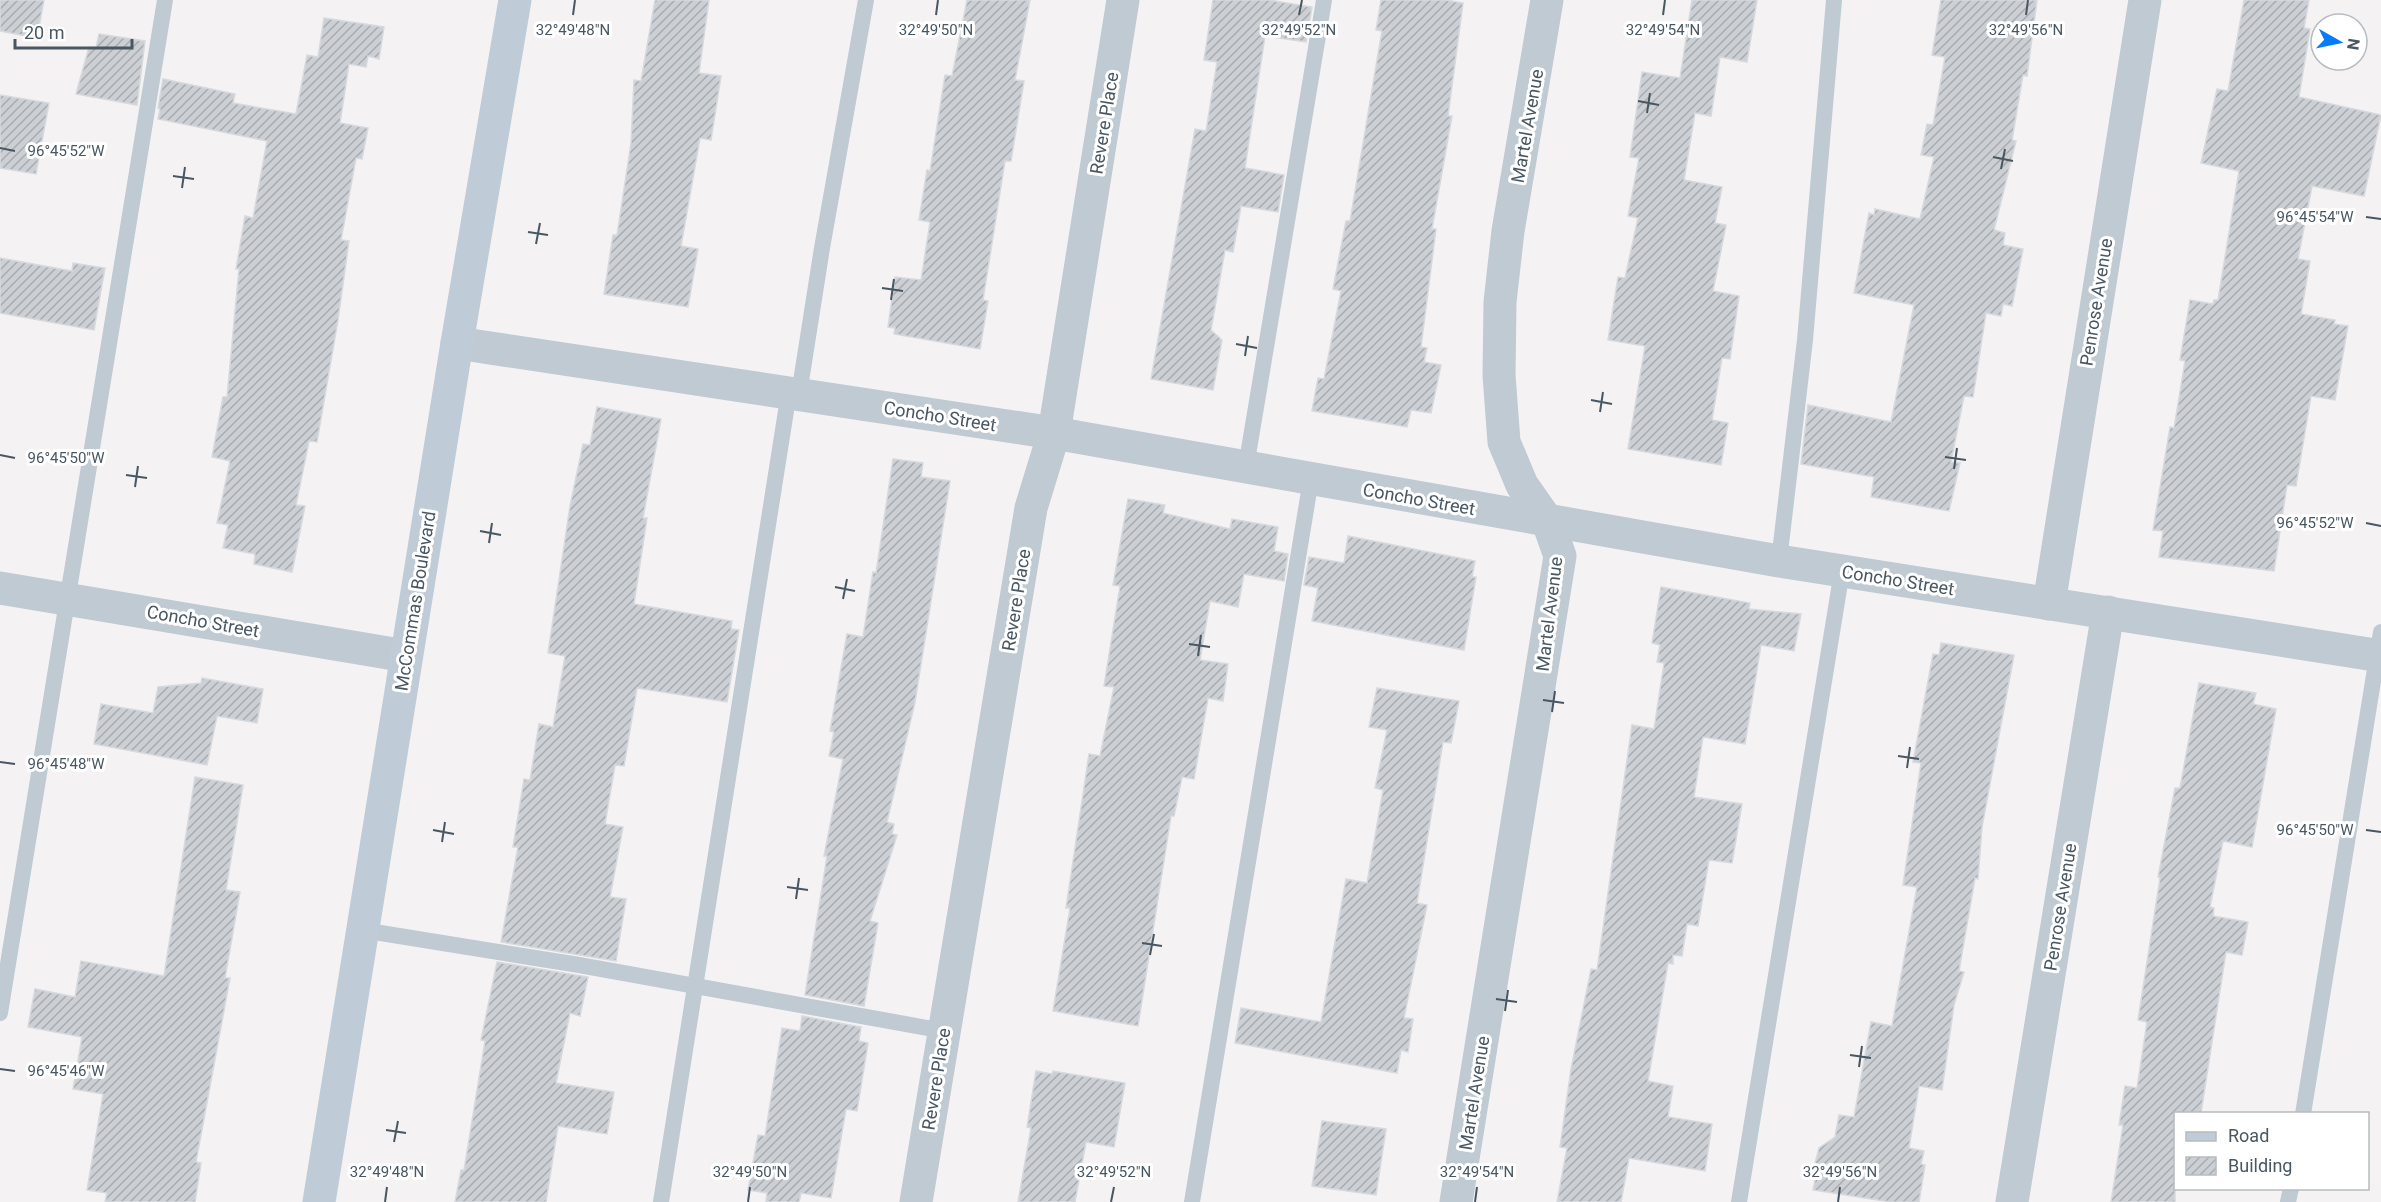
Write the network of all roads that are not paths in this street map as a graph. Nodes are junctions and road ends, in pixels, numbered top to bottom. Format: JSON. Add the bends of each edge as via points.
{"nodes":[{"id":1,"x":165,"y":0,"type":"edge"},
{"id":2,"x":515,"y":0,"type":"edge"},
{"id":3,"x":866,"y":0,"type":"edge"},
{"id":4,"x":1123,"y":0,"type":"edge"},
{"id":5,"x":1324,"y":0,"type":"edge"},
{"id":6,"x":1547,"y":0,"type":"edge"},
{"id":7,"x":1834,"y":0,"type":"edge"},
{"id":8,"x":2145,"y":0,"type":"edge"},
{"id":9,"x":457,"y":343,"type":"junction"},
{"id":10,"x":794,"y":393,"type":"junction"},
{"id":11,"x":1054,"y":433,"type":"junction"},
{"id":12,"x":1246,"y":467,"type":"junction"},
{"id":13,"x":1311,"y":479,"type":"junction"},
{"id":14,"x":1548,"y":522,"type":"junction"},
{"id":15,"x":1779,"y":561,"type":"junction"},
{"id":16,"x":1842,"y":571,"type":"junction"},
{"id":17,"x":0,"y":588,"type":"edge"},
{"id":18,"x":67,"y":598,"type":"junction"},
{"id":19,"x":2049,"y":603,"type":"junction"},
{"id":20,"x":2108,"y":612,"type":"junction"},
{"id":21,"x":2380,"y":648,"type":"edge"},
{"id":22,"x":406,"y":656,"type":"junction"},
{"id":23,"x":362,"y":930,"type":"junction"},
{"id":24,"x":695,"y":985,"type":"junction"},
{"id":25,"x":0,"y":1012,"type":"edge"},
{"id":26,"x":944,"y":1031,"type":"junction"},
{"id":27,"x":2303,"y":1112,"type":"edge"},
{"id":28,"x":319,"y":1202,"type":"edge"},
{"id":29,"x":661,"y":1202,"type":"edge"},
{"id":30,"x":916,"y":1202,"type":"edge"},
{"id":31,"x":1192,"y":1202,"type":"edge"},
{"id":32,"x":1456,"y":1202,"type":"edge"},
{"id":33,"x":1739,"y":1202,"type":"edge"},
{"id":34,"x":2012,"y":1202,"type":"edge"}],
"edges":[{"from":1,"to":18,"type":"lane"},
{"from":2,"to":9,"type":"street","name":"McCommas Boulevard"},
{"from":3,"to":10,"type":"lane"},
{"from":4,"to":11,"type":"street","name":"Revere Place"},
{"from":5,"to":12,"type":"lane"},
{"from":6,"to":14,"type":"street","name":"Martel Avenue","via":[[1508,231],[1500,302],[1499,375],[1504,442],[1522,485]]},
{"from":7,"to":15,"type":"lane","via":[[1805,340]]},
{"from":8,"to":19,"type":"street","name":"Penrose Avenue"},
{"from":9,"to":10,"type":"street","name":"Concho Street"},
{"from":9,"to":22,"type":"street","name":"McCommas Boulevard"},
{"from":10,"to":11,"type":"street","name":"Concho Street"},
{"from":10,"to":24,"type":"lane"},
{"from":11,"to":12,"type":"street","name":"Concho Street"},
{"from":11,"to":26,"type":"street","name":"Revere Place","via":[[1031,508]]},
{"from":12,"to":13,"type":"street","name":"Concho Street"},
{"from":13,"to":14,"type":"street","name":"Concho Street"},
{"from":13,"to":31,"type":"lane"},
{"from":14,"to":15,"type":"street","name":"Concho Street"},
{"from":14,"to":32,"type":"street","name":"Martel Avenue","via":[[1560,556]]},
{"from":15,"to":16,"type":"street","name":"Concho Street"},
{"from":16,"to":19,"type":"street","name":"Concho Street"},
{"from":16,"to":33,"type":"lane"},
{"from":17,"to":18,"type":"street","name":"Concho Street"},
{"from":18,"to":22,"type":"street","name":"Concho Street"},
{"from":18,"to":25,"type":"lane"},
{"from":19,"to":20,"type":"street","name":"Concho Street"},
{"from":20,"to":21,"type":"street","name":"Concho Street"},
{"from":20,"to":34,"type":"street","name":"Penrose Avenue"},
{"from":21,"to":27,"type":"lane"},
{"from":22,"to":23,"type":"street","name":"McCommas Boulevard"},
{"from":23,"to":24,"type":"lane"},
{"from":23,"to":28,"type":"street","name":"McCommas Boulevard"},
{"from":24,"to":26,"type":"lane"},
{"from":24,"to":29,"type":"lane"},
{"from":26,"to":30,"type":"street","name":"Revere Place"}]}
